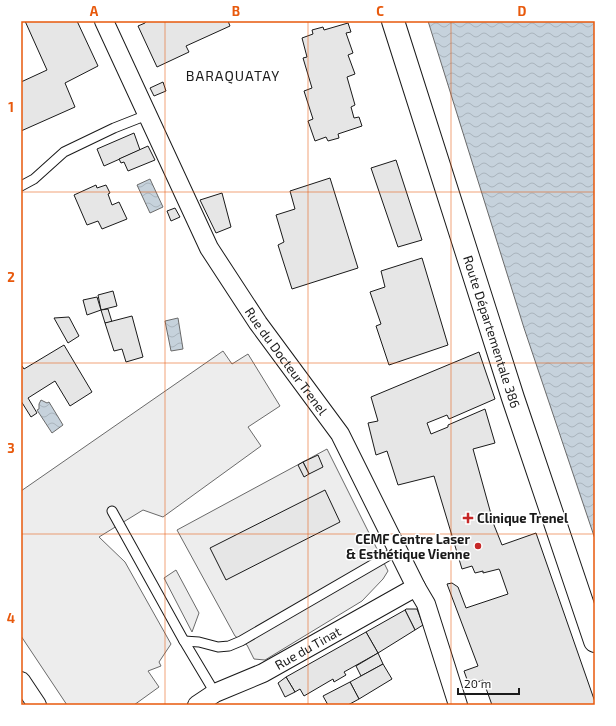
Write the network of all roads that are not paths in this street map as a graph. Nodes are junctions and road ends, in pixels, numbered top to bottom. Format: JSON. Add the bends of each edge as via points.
{"nodes":[{"id":1,"x":104,"y":21,"type":"edge"},
{"id":2,"x":392,"y":21,"type":"edge"},
{"id":3,"x":147,"y":115,"type":"junction"},
{"id":4,"x":21,"y":186,"type":"edge"},
{"id":5,"x":112,"y":511,"type":"dead end"},
{"id":6,"x":398,"y":550,"type":"junction"},
{"id":7,"x":416,"y":587,"type":"junction"},
{"id":8,"x":184,"y":641,"type":"junction"},
{"id":9,"x":595,"y":641,"type":"edge"},
{"id":10,"x":21,"y":681,"type":"edge"},
{"id":11,"x":215,"y":693,"type":"junction"},
{"id":12,"x":37,"y":705,"type":"edge"},
{"id":13,"x":197,"y":705,"type":"edge"},
{"id":14,"x":458,"y":705,"type":"edge"}],
"edges":[{"from":1,"to":3,"type":"street","name":"Rue du Docteur Trenel"},
{"from":2,"to":9,"type":"main road","name":"Route Départementale 386","via":[[513,398]]},
{"from":3,"to":4,"type":"lane","via":[[64,152],[34,179]]},
{"from":3,"to":6,"type":"street","name":"Rue du Docteur Trenel","via":[[209,248],[258,323],[340,434]]},
{"from":5,"to":8,"type":"lane"},
{"from":6,"to":7,"type":"street","name":"Rue du Docteur Trenel"},
{"from":6,"to":8,"type":"lane","via":[[241,641],[218,647]]},
{"from":7,"to":11,"type":"street","name":"Rue du Tinat","via":[[263,674]]},
{"from":7,"to":14,"type":"street","name":"Rue du Docteur Trenel","via":[[426,604]]},
{"from":8,"to":11,"type":"lane"},
{"from":10,"to":12,"type":"street"},
{"from":11,"to":13,"type":"street","name":"Rue du Tinat"}]}
